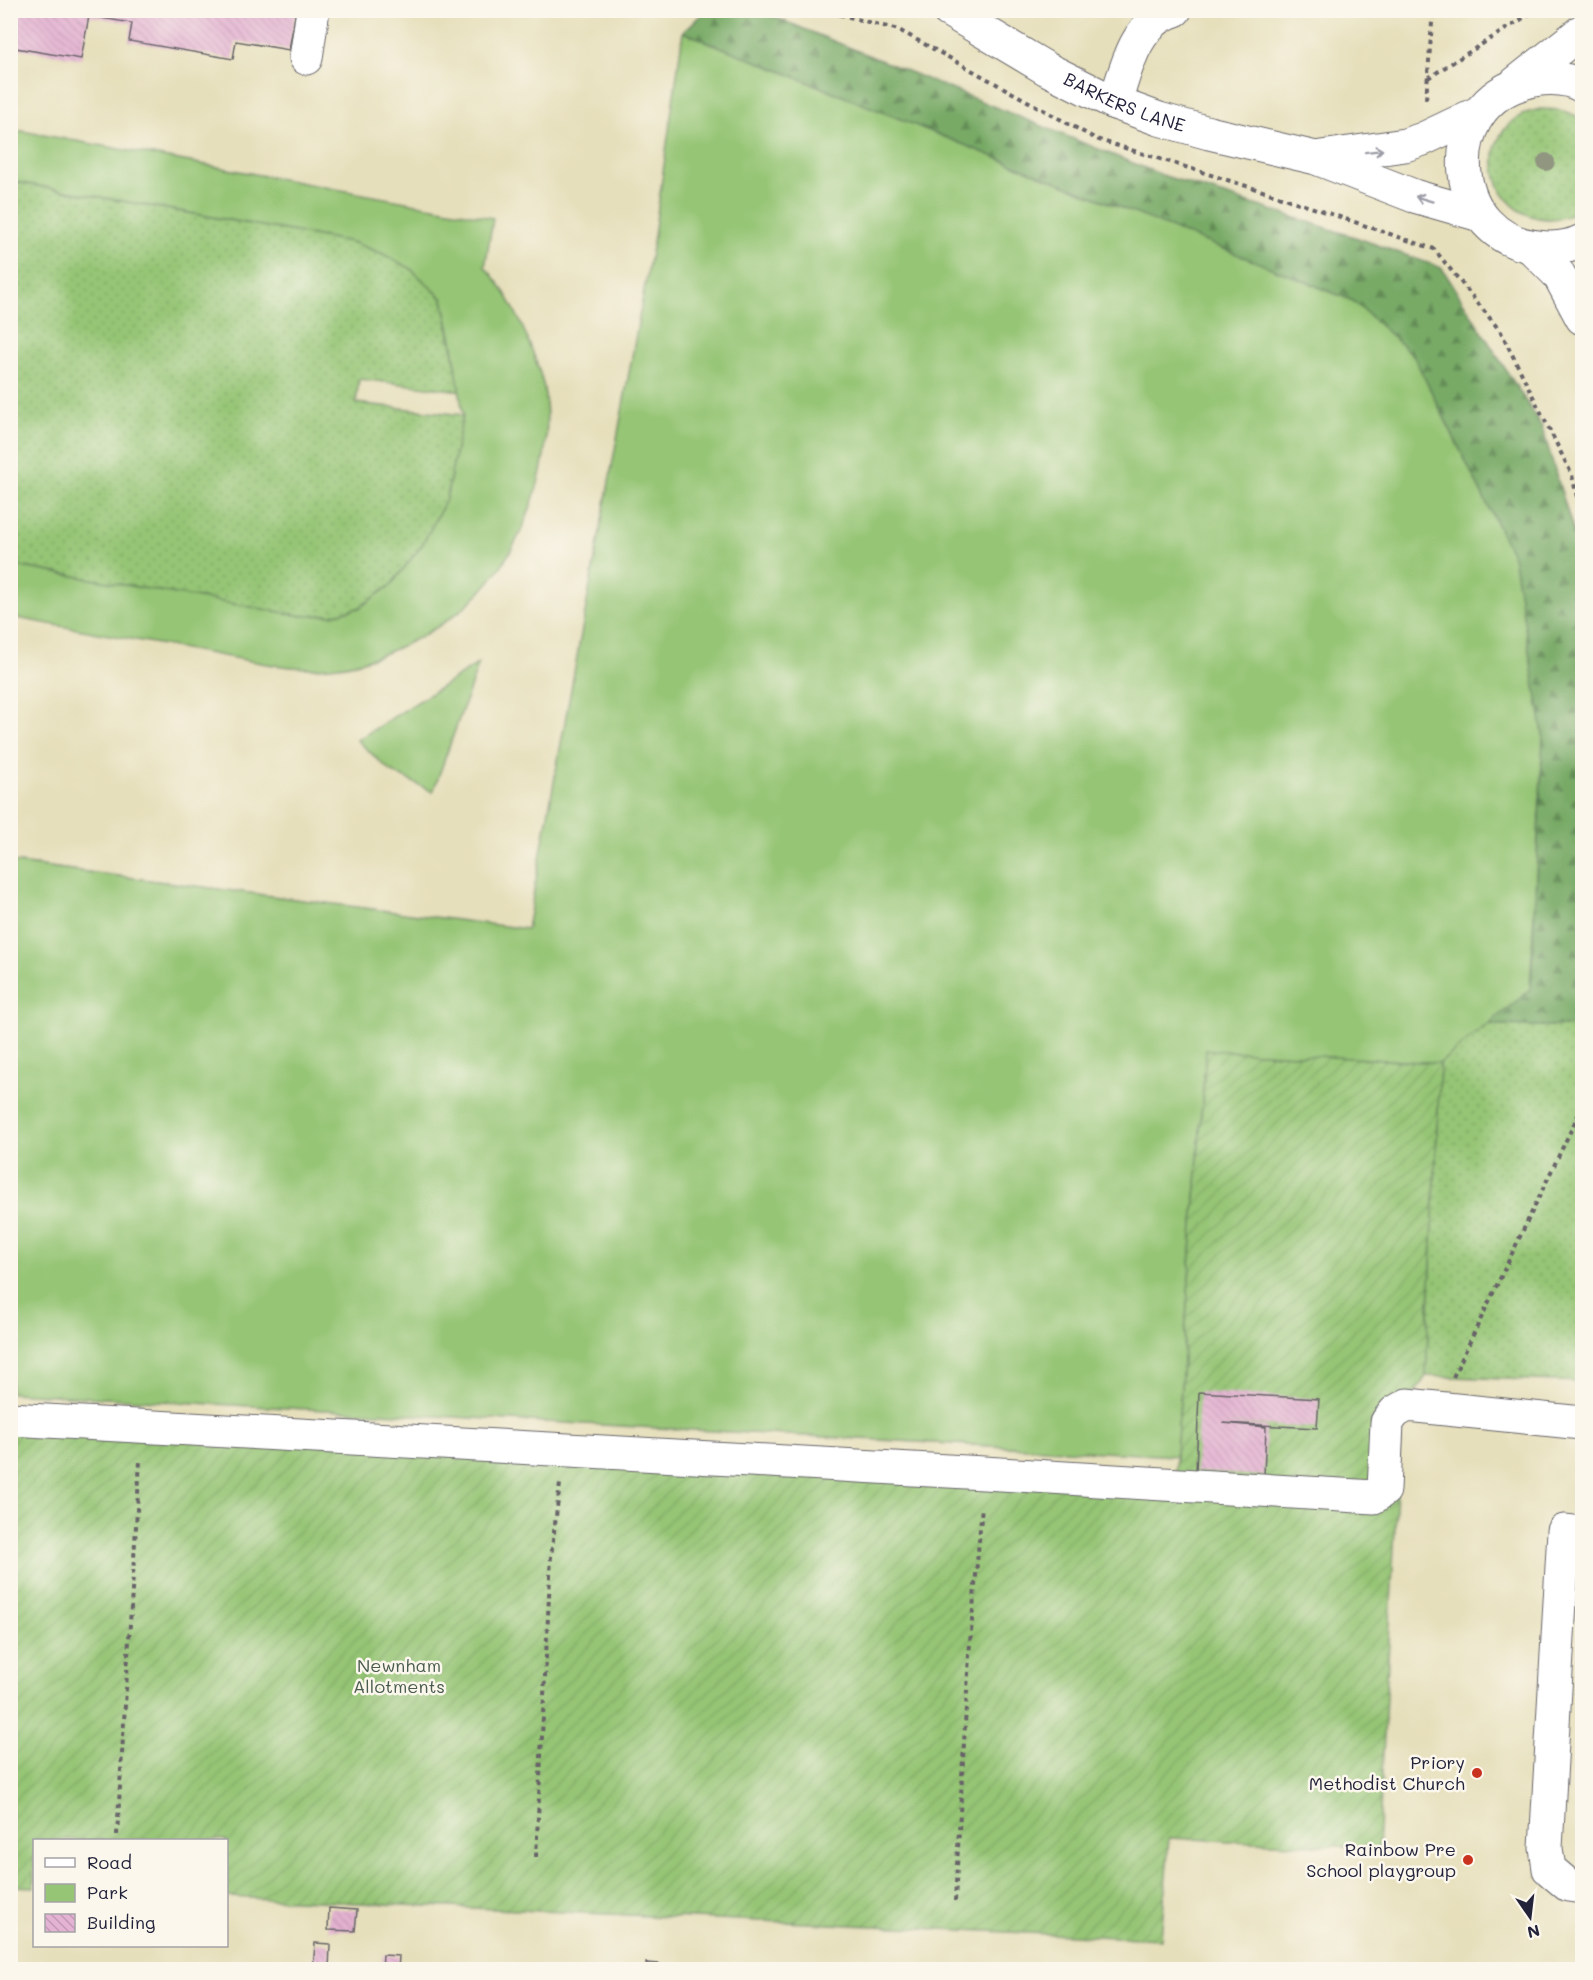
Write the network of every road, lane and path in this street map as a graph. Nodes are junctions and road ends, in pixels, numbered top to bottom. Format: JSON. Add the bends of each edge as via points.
{"nodes":[{"id":1,"x":312,"y":10,"type":"edge"},
{"id":2,"x":948,"y":10,"type":"edge"},
{"id":3,"x":1175,"y":10,"type":"edge"},
{"id":4,"x":1433,"y":10,"type":"edge"},
{"id":5,"x":1536,"y":10,"type":"edge"},
{"id":6,"x":1582,"y":31,"type":"edge"},
{"id":7,"x":306,"y":58,"type":"dead end"},
{"id":8,"x":1427,"y":78,"type":"junction"},
{"id":9,"x":1582,"y":86,"type":"edge"},
{"id":10,"x":1510,"y":87,"type":"junction"},
{"id":11,"x":1425,"y":101,"type":"dead end"},
{"id":12,"x":1114,"y":103,"type":"junction"},
{"id":13,"x":1480,"y":112,"type":"junction"},
{"id":14,"x":1316,"y":158,"type":"junction"},
{"id":15,"x":1480,"y":215,"type":"junction"},
{"id":16,"x":1397,"y":237,"type":"dead end"},
{"id":17,"x":1582,"y":241,"type":"edge"},
{"id":18,"x":1530,"y":246,"type":"junction"},
{"id":19,"x":1582,"y":318,"type":"edge"},
{"id":20,"x":1582,"y":519,"type":"edge"},
{"id":21,"x":1582,"y":1107,"type":"edge"},
{"id":22,"x":1452,"y":1380,"type":"dead end"},
{"id":23,"x":10,"y":1419,"type":"edge"},
{"id":24,"x":1582,"y":1423,"type":"edge"},
{"id":25,"x":143,"y":1426,"type":"junction"},
{"id":26,"x":564,"y":1451,"type":"junction"},
{"id":27,"x":984,"y":1473,"type":"junction"},
{"id":28,"x":1582,"y":1533,"type":"edge"},
{"id":29,"x":117,"y":1835,"type":"dead end"},
{"id":30,"x":536,"y":1857,"type":"dead end"},
{"id":31,"x":1582,"y":1887,"type":"edge"},
{"id":32,"x":955,"y":1900,"type":"dead end"}],
"edges":[{"from":1,"to":7,"type":"street"},
{"from":2,"to":12,"type":"street","name":"BARKERS LANE","via":[[1047,69]]},
{"from":3,"to":12,"type":"street","via":[[1141,35]]},
{"from":4,"to":8,"type":"path"},
{"from":5,"to":8,"type":"path"},
{"from":6,"to":10,"type":"street"},
{"from":8,"to":11,"type":"path"},
{"from":9,"to":10,"type":"street","via":[[1555,78]]},
{"from":10,"to":13,"type":"street"},
{"from":12,"to":14,"type":"street","name":"BARKERS LANE","via":[[1209,133]]},
{"from":14,"to":13,"type":"street","name":"BARKERS LANE","one_way":true,"via":[[1405,145]]},
{"from":13,"to":15,"type":"street","via":[[1469,131],[1464,175],[1469,196]]},
{"from":15,"to":14,"type":"street","name":"BARKERS LANE","one_way":true,"via":[[1414,196]]},
{"from":15,"to":18,"type":"street","via":[[1494,230]]},
{"from":16,"to":20,"type":"path","via":[[1434,249],[1501,332],[1572,475]]},
{"from":17,"to":18,"type":"street","via":[[1552,249]]},
{"from":18,"to":19,"type":"street","via":[[1559,275]]},
{"from":21,"to":22,"type":"path"},
{"from":23,"to":25,"type":"street"},
{"from":24,"to":27,"type":"street","via":[[1407,1405],[1387,1422],[1384,1490],[1374,1497]]},
{"from":25,"to":26,"type":"street"},
{"from":25,"to":29,"type":"path"},
{"from":26,"to":27,"type":"street"},
{"from":26,"to":30,"type":"path","via":[[551,1556]]},
{"from":27,"to":32,"type":"path"},
{"from":28,"to":31,"type":"street","via":[[1564,1531],[1546,1848],[1549,1869],[1568,1885]]}]}
